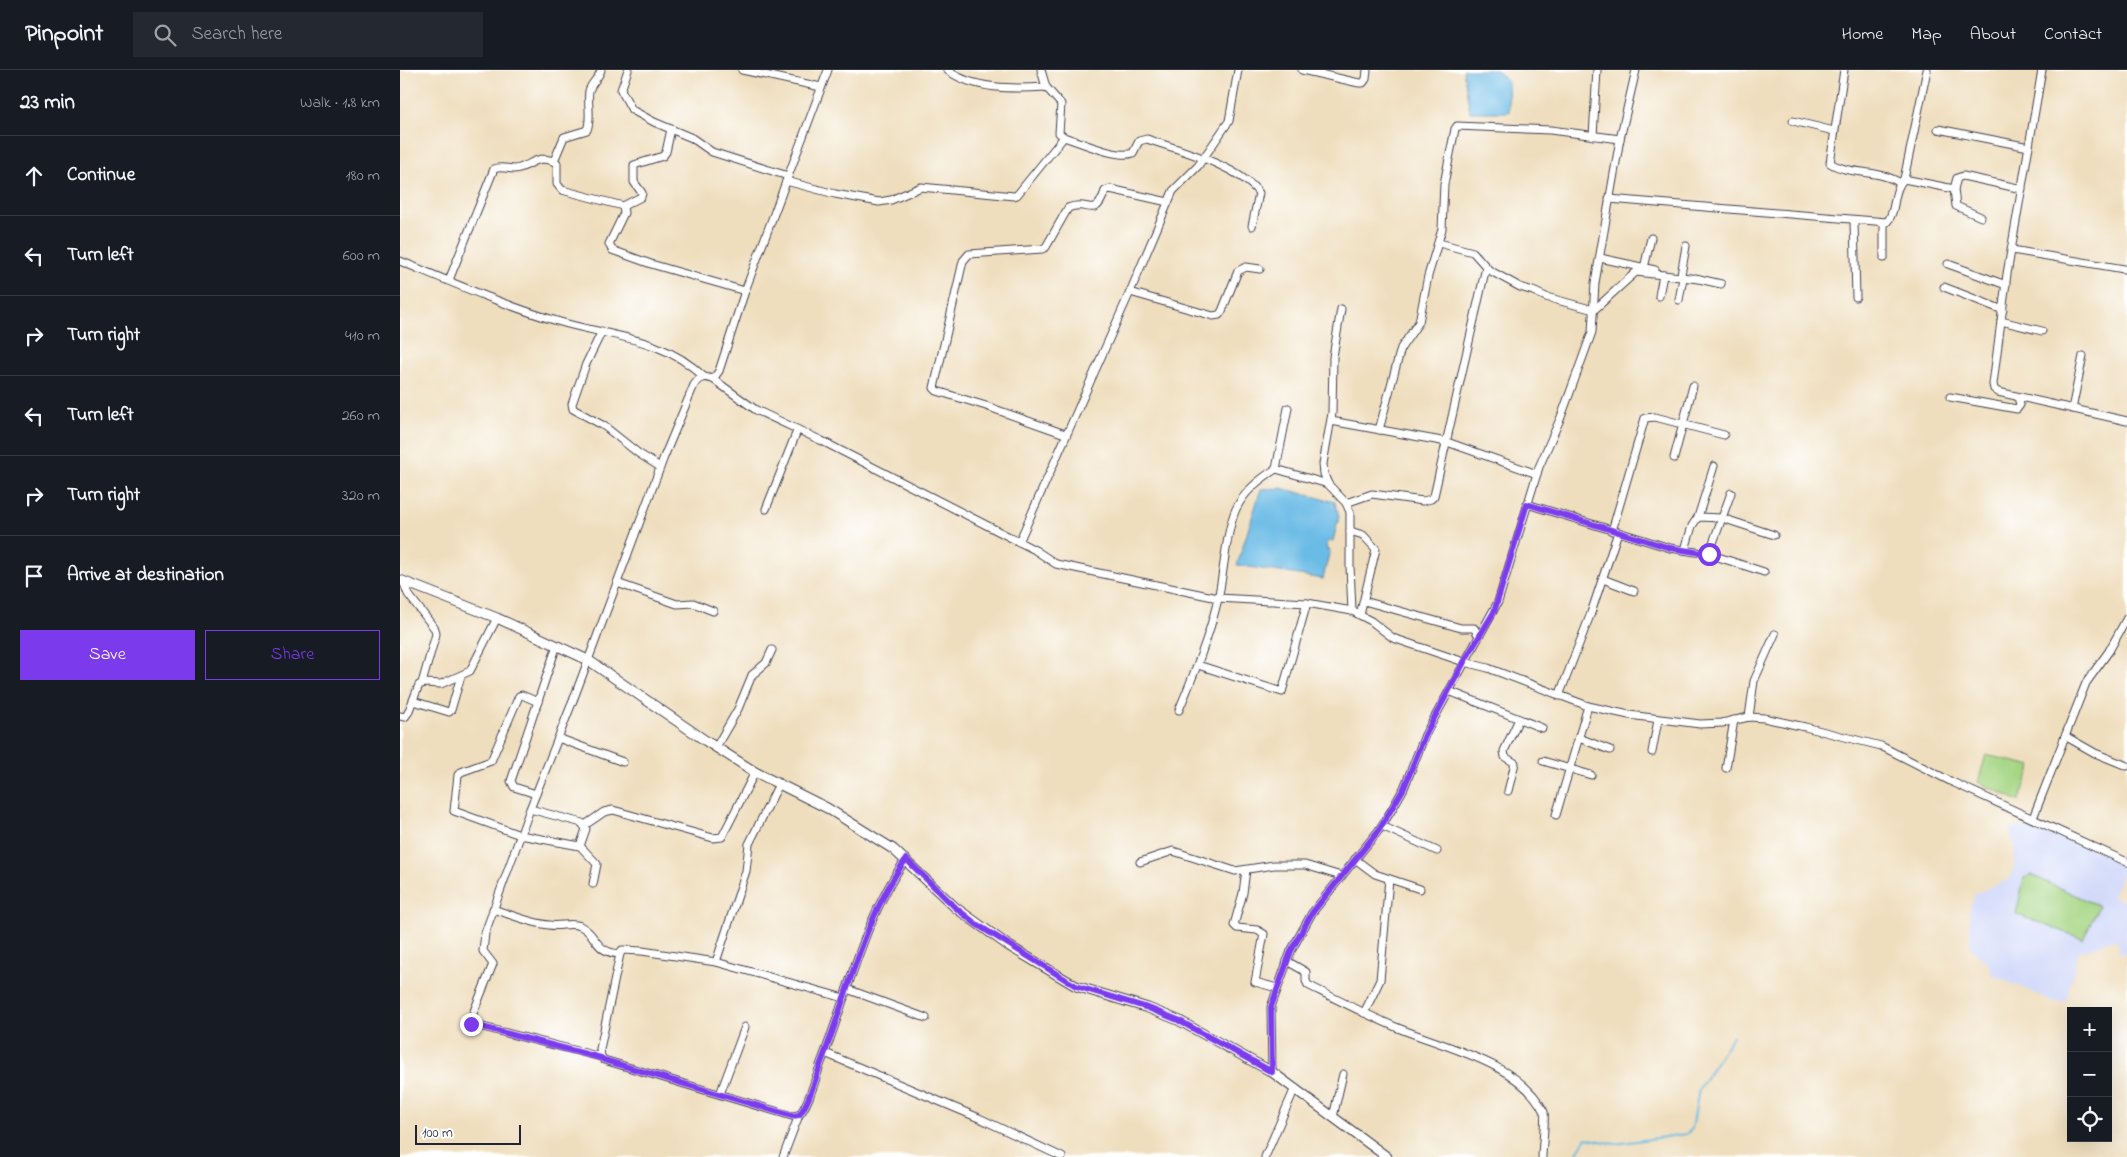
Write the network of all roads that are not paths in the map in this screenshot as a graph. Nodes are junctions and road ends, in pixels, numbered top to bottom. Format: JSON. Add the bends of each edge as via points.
{"nodes":[{"id":1,"x":601,"y":70,"type":"edge"},
{"id":2,"x":628,"y":70,"type":"edge"},
{"id":3,"x":742,"y":70,"type":"edge"},
{"id":4,"x":828,"y":70,"type":"edge"},
{"id":5,"x":947,"y":70,"type":"edge"},
{"id":6,"x":1041,"y":70,"type":"edge"},
{"id":7,"x":1238,"y":70,"type":"edge"},
{"id":8,"x":1302,"y":70,"type":"edge"},
{"id":9,"x":1368,"y":70,"type":"edge"},
{"id":10,"x":1597,"y":70,"type":"edge"},
{"id":11,"x":1636,"y":70,"type":"edge"},
{"id":12,"x":1844,"y":70,"type":"edge"},
{"id":13,"x":1927,"y":70,"type":"edge"},
{"id":14,"x":2042,"y":70,"type":"edge"},
{"id":15,"x":821,"y":87,"type":"junction"},
{"id":16,"x":1046,"y":87,"type":"junction"},
{"id":17,"x":1793,"y":122,"type":"dead end"},
{"id":18,"x":671,"y":129,"type":"junction"},
{"id":19,"x":1938,"y":129,"type":"dead end"},
{"id":20,"x":1834,"y":131,"type":"junction"},
{"id":21,"x":1594,"y":136,"type":"junction"},
{"id":22,"x":1064,"y":137,"type":"junction"},
{"id":23,"x":1620,"y":139,"type":"junction"},
{"id":24,"x":2029,"y":147,"type":"junction"},
{"id":25,"x":1203,"y":157,"type":"junction"},
{"id":26,"x":554,"y":161,"type":"junction"},
{"id":27,"x":787,"y":178,"type":"junction"},
{"id":28,"x":1902,"y":181,"type":"junction"},
{"id":29,"x":1954,"y":189,"type":"junction"},
{"id":30,"x":2022,"y":189,"type":"junction"},
{"id":31,"x":1609,"y":199,"type":"junction"},
{"id":32,"x":1168,"y":202,"type":"junction"},
{"id":33,"x":623,"y":206,"type":"junction"},
{"id":34,"x":1981,"y":216,"type":"dead end"},
{"id":35,"x":1854,"y":221,"type":"junction"},
{"id":36,"x":1884,"y":223,"type":"junction"},
{"id":37,"x":1252,"y":226,"type":"dead end"},
{"id":38,"x":1650,"y":238,"type":"dead end"},
{"id":39,"x":1439,"y":243,"type":"junction"},
{"id":40,"x":1686,"y":246,"type":"dead end"},
{"id":41,"x":2012,"y":250,"type":"junction"},
{"id":42,"x":1600,"y":258,"type":"junction"},
{"id":43,"x":1884,"y":258,"type":"dead end"},
{"id":44,"x":400,"y":261,"type":"edge"},
{"id":45,"x":1948,"y":264,"type":"dead end"},
{"id":46,"x":1486,"y":267,"type":"junction"},
{"id":47,"x":1644,"y":268,"type":"junction"},
{"id":48,"x":1260,"y":269,"type":"dead end"},
{"id":49,"x":2124,"y":269,"type":"dead end"},
{"id":50,"x":1663,"y":275,"type":"junction"},
{"id":51,"x":1682,"y":277,"type":"junction"},
{"id":52,"x":449,"y":280,"type":"junction"},
{"id":53,"x":1721,"y":284,"type":"dead end"},
{"id":54,"x":2006,"y":285,"type":"junction"},
{"id":55,"x":1944,"y":287,"type":"dead end"},
{"id":56,"x":745,"y":291,"type":"junction"},
{"id":57,"x":1130,"y":292,"type":"junction"},
{"id":58,"x":1659,"y":296,"type":"dead end"},
{"id":59,"x":1856,"y":297,"type":"dead end"},
{"id":60,"x":1679,"y":300,"type":"dead end"},
{"id":61,"x":1342,"y":309,"type":"dead end"},
{"id":62,"x":1594,"y":310,"type":"junction"},
{"id":63,"x":2003,"y":310,"type":"junction"},
{"id":64,"x":2001,"y":321,"type":"junction"},
{"id":65,"x":602,"y":331,"type":"junction"},
{"id":66,"x":2042,"y":331,"type":"dead end"},
{"id":67,"x":2083,"y":356,"type":"dead end"},
{"id":68,"x":704,"y":377,"type":"junction"},
{"id":69,"x":713,"y":379,"type":"junction"},
{"id":70,"x":1693,"y":386,"type":"dead end"},
{"id":71,"x":1950,"y":397,"type":"dead end"},
{"id":72,"x":2018,"y":397,"type":"junction"},
{"id":73,"x":1288,"y":408,"type":"dead end"},
{"id":74,"x":2072,"y":409,"type":"junction"},
{"id":75,"x":1331,"y":421,"type":"junction"},
{"id":76,"x":2127,"y":421,"type":"edge"},
{"id":77,"x":1684,"y":425,"type":"junction"},
{"id":78,"x":798,"y":430,"type":"junction"},
{"id":79,"x":1379,"y":430,"type":"junction"},
{"id":80,"x":1065,"y":434,"type":"junction"},
{"id":81,"x":1724,"y":435,"type":"dead end"},
{"id":82,"x":1448,"y":442,"type":"junction"},
{"id":83,"x":1674,"y":458,"type":"dead end"},
{"id":84,"x":1714,"y":466,"type":"dead end"},
{"id":85,"x":660,"y":467,"type":"junction"},
{"id":86,"x":1276,"y":469,"type":"junction"},
{"id":87,"x":1536,"y":474,"type":"junction"},
{"id":88,"x":1328,"y":484,"type":"junction"},
{"id":89,"x":1731,"y":493,"type":"dead end"},
{"id":90,"x":1346,"y":503,"type":"junction"},
{"id":91,"x":1527,"y":504,"type":"junction"},
{"id":92,"x":766,"y":509,"type":"dead end"},
{"id":93,"x":1698,"y":517,"type":"junction"},
{"id":94,"x":1722,"y":518,"type":"junction"},
{"id":95,"x":1350,"y":530,"type":"junction"},
{"id":96,"x":1615,"y":532,"type":"junction"},
{"id":97,"x":1774,"y":535,"type":"dead end"},
{"id":98,"x":1019,"y":542,"type":"junction"},
{"id":99,"x":1685,"y":550,"type":"junction"},
{"id":100,"x":1709,"y":554,"type":"junction"},
{"id":101,"x":1764,"y":572,"type":"dead end"},
{"id":102,"x":1603,"y":579,"type":"junction"},
{"id":103,"x":401,"y":580,"type":"edge"},
{"id":104,"x":617,"y":583,"type":"junction"},
{"id":105,"x":1634,"y":591,"type":"dead end"},
{"id":106,"x":1218,"y":598,"type":"junction"},
{"id":107,"x":1364,"y":601,"type":"junction"},
{"id":108,"x":1307,"y":602,"type":"junction"},
{"id":109,"x":1352,"y":611,"type":"junction"},
{"id":110,"x":712,"y":612,"type":"dead end"},
{"id":111,"x":1360,"y":614,"type":"junction"},
{"id":112,"x":497,"y":618,"type":"junction"},
{"id":113,"x":2127,"y":618,"type":"edge"},
{"id":114,"x":1775,"y":634,"type":"dead end"},
{"id":115,"x":1480,"y":636,"type":"junction"},
{"id":116,"x":556,"y":645,"type":"junction"},
{"id":117,"x":772,"y":650,"type":"dead end"},
{"id":118,"x":588,"y":660,"type":"junction"},
{"id":119,"x":1464,"y":662,"type":"junction"},
{"id":120,"x":1198,"y":665,"type":"junction"},
{"id":121,"x":460,"y":676,"type":"junction"},
{"id":122,"x":422,"y":683,"type":"junction"},
{"id":123,"x":1448,"y":691,"type":"junction"},
{"id":124,"x":1559,"y":696,"type":"junction"},
{"id":125,"x":413,"y":700,"type":"junction"},
{"id":126,"x":538,"y":702,"type":"junction"},
{"id":127,"x":1588,"y":706,"type":"junction"},
{"id":128,"x":1179,"y":710,"type":"dead end"},
{"id":129,"x":400,"y":716,"type":"edge"},
{"id":130,"x":1749,"y":717,"type":"junction"},
{"id":131,"x":1520,"y":719,"type":"junction"},
{"id":132,"x":1658,"y":720,"type":"junction"},
{"id":133,"x":1734,"y":720,"type":"junction"},
{"id":134,"x":1542,"y":728,"type":"dead end"},
{"id":135,"x":2064,"y":736,"type":"junction"},
{"id":136,"x":558,"y":738,"type":"junction"},
{"id":137,"x":1579,"y":738,"type":"junction"},
{"id":138,"x":716,"y":747,"type":"junction"},
{"id":139,"x":1610,"y":750,"type":"dead end"},
{"id":140,"x":1652,"y":752,"type":"dead end"},
{"id":141,"x":1543,"y":761,"type":"dead end"},
{"id":142,"x":623,"y":762,"type":"dead end"},
{"id":143,"x":2127,"y":766,"type":"edge"},
{"id":144,"x":1570,"y":768,"type":"junction"},
{"id":145,"x":1726,"y":768,"type":"dead end"},
{"id":146,"x":755,"y":772,"type":"junction"},
{"id":147,"x":1592,"y":775,"type":"dead end"},
{"id":148,"x":778,"y":784,"type":"junction"},
{"id":149,"x":1508,"y":791,"type":"dead end"},
{"id":150,"x":536,"y":794,"type":"junction"},
{"id":151,"x":530,"y":809,"type":"junction"},
{"id":152,"x":1556,"y":815,"type":"dead end"},
{"id":153,"x":2033,"y":818,"type":"junction"},
{"id":154,"x":585,"y":825,"type":"junction"},
{"id":155,"x":1382,"y":826,"type":"junction"},
{"id":156,"x":520,"y":834,"type":"junction"},
{"id":157,"x":580,"y":846,"type":"junction"},
{"id":158,"x":1437,"y":851,"type":"dead end"},
{"id":159,"x":906,"y":859,"type":"junction"},
{"id":160,"x":1355,"y":859,"type":"junction"},
{"id":161,"x":1140,"y":862,"type":"dead end"},
{"id":162,"x":2127,"y":862,"type":"edge"},
{"id":163,"x":1246,"y":870,"type":"junction"},
{"id":164,"x":1341,"y":876,"type":"junction"},
{"id":165,"x":1389,"y":879,"type":"junction"},
{"id":166,"x":593,"y":884,"type":"dead end"},
{"id":167,"x":1420,"y":889,"type":"dead end"},
{"id":168,"x":493,"y":909,"type":"junction"},
{"id":169,"x":620,"y":954,"type":"junction"},
{"id":170,"x":1287,"y":961,"type":"junction"},
{"id":171,"x":716,"y":962,"type":"junction"},
{"id":172,"x":1277,"y":988,"type":"junction"},
{"id":173,"x":847,"y":989,"type":"junction"},
{"id":174,"x":844,"y":998,"type":"junction"},
{"id":175,"x":1364,"y":1013,"type":"junction"},
{"id":176,"x":926,"y":1018,"type":"dead end"},
{"id":177,"x":745,"y":1026,"type":"dead end"},
{"id":178,"x":825,"y":1053,"type":"junction"},
{"id":179,"x":601,"y":1058,"type":"junction"},
{"id":180,"x":1272,"y":1072,"type":"junction"},
{"id":181,"x":1343,"y":1074,"type":"dead end"},
{"id":182,"x":1295,"y":1088,"type":"junction"},
{"id":183,"x":720,"y":1094,"type":"junction"},
{"id":184,"x":799,"y":1115,"type":"junction"},
{"id":185,"x":1333,"y":1117,"type":"junction"},
{"id":186,"x":783,"y":1157,"type":"edge"},
{"id":187,"x":1062,"y":1157,"type":"edge"},
{"id":188,"x":1265,"y":1157,"type":"edge"},
{"id":189,"x":1387,"y":1157,"type":"edge"},
{"id":190,"x":1542,"y":1157,"type":"edge"}],
"edges":[{"from":1,"to":26,"type":"street","via":[[589,91],[588,130],[564,137]]},
{"from":2,"to":18,"type":"street","via":[[621,90],[629,107]]},
{"from":3,"to":15,"type":"street"},
{"from":4,"to":15,"type":"street"},
{"from":5,"to":16,"type":"street","via":[[961,80],[1007,88]]},
{"from":6,"to":16,"type":"street"},
{"from":7,"to":25,"type":"street","via":[[1228,121]]},
{"from":8,"to":9,"type":"street","via":[[1359,84],[1366,79]]},
{"from":10,"to":21,"type":"street"},
{"from":11,"to":23,"type":"street"},
{"from":12,"to":20,"type":"street"},
{"from":13,"to":28,"type":"street"},
{"from":14,"to":24,"type":"street"},
{"from":15,"to":27,"type":"street"},
{"from":16,"to":22,"type":"street","via":[[1061,104],[1058,128]]},
{"from":17,"to":20,"type":"street"},
{"from":18,"to":27,"type":"street","via":[[719,155]]},
{"from":18,"to":33,"type":"street","via":[[663,156],[634,165],[634,182],[642,193],[641,197]]},
{"from":19,"to":24,"type":"street"},
{"from":20,"to":28,"type":"street","via":[[1830,163]]},
{"from":21,"to":23,"type":"street"},
{"from":21,"to":39,"type":"street","via":[[1550,130],[1457,126],[1444,184]]},
{"from":22,"to":25,"type":"street","via":[[1130,155],[1139,141],[1148,139]]},
{"from":22,"to":27,"type":"street","via":[[1014,196],[921,187],[879,202],[835,194]]},
{"from":23,"to":31,"type":"street"},
{"from":24,"to":30,"type":"street"},
{"from":25,"to":32,"type":"street","via":[[1194,170],[1175,186]]},
{"from":25,"to":37,"type":"street","via":[[1235,174],[1259,193]]},
{"from":26,"to":33,"type":"street","via":[[558,166],[557,184],[562,190]]},
{"from":26,"to":52,"type":"street","via":[[536,159],[519,168],[500,167],[494,170]]},
{"from":27,"to":56,"type":"street"},
{"from":28,"to":29,"type":"street"},
{"from":28,"to":36,"type":"street","via":[[1890,218]]},
{"from":29,"to":30,"type":"street","via":[[1957,178],[1963,176]]},
{"from":29,"to":34,"type":"street","via":[[1956,206]]},
{"from":30,"to":41,"type":"street"},
{"from":31,"to":35,"type":"street"},
{"from":31,"to":42,"type":"street"},
{"from":32,"to":57,"type":"street"},
{"from":32,"to":80,"type":"street","via":[[1110,189],[1105,191],[1096,208],[1074,205],[1068,208],[1042,249],[970,254],[963,261],[934,388]]},
{"from":33,"to":56,"type":"street","via":[[624,213],[609,244],[612,250]]},
{"from":35,"to":36,"type":"street"},
{"from":35,"to":59,"type":"street"},
{"from":36,"to":43,"type":"street"},
{"from":38,"to":47,"type":"street"},
{"from":39,"to":46,"type":"street","via":[[1473,252]]},
{"from":39,"to":79,"type":"street","via":[[1428,276],[1419,322],[1401,348]]},
{"from":40,"to":51,"type":"street"},
{"from":41,"to":49,"type":"street"},
{"from":41,"to":54,"type":"street"},
{"from":42,"to":47,"type":"street"},
{"from":42,"to":62,"type":"street"},
{"from":44,"to":52,"type":"street"},
{"from":45,"to":54,"type":"street"},
{"from":46,"to":62,"type":"street","via":[[1520,288]]},
{"from":46,"to":82,"type":"street"},
{"from":47,"to":51,"type":"street"},
{"from":48,"to":57,"type":"street","via":[[1246,267],[1238,271],[1222,311],[1214,316]]},
{"from":50,"to":51,"type":"street"},
{"from":50,"to":58,"type":"street"},
{"from":50,"to":62,"type":"street","via":[[1636,272]]},
{"from":51,"to":53,"type":"street"},
{"from":51,"to":60,"type":"street"},
{"from":52,"to":65,"type":"street","via":[[558,321]]},
{"from":54,"to":63,"type":"street"},
{"from":55,"to":63,"type":"street"},
{"from":56,"to":69,"type":"street","via":[[719,371]]},
{"from":57,"to":80,"type":"street"},
{"from":61,"to":75,"type":"street","via":[[1333,357]]},
{"from":62,"to":87,"type":"street","via":[[1592,332],[1578,373]]},
{"from":63,"to":64,"type":"street"},
{"from":64,"to":66,"type":"street"},
{"from":64,"to":72,"type":"street","via":[[1994,389]]},
{"from":65,"to":68,"type":"street","via":[[644,341],[690,363]]},
{"from":65,"to":85,"type":"street","via":[[586,364],[573,409],[604,426]]},
{"from":67,"to":74,"type":"street"},
{"from":68,"to":69,"type":"street"},
{"from":68,"to":85,"type":"street","via":[[694,385]]},
{"from":69,"to":78,"type":"street","via":[[743,402]]},
{"from":70,"to":77,"type":"street"},
{"from":71,"to":72,"type":"street","via":[[2017,409],[2020,405]]},
{"from":72,"to":74,"type":"street"},
{"from":73,"to":86,"type":"street"},
{"from":74,"to":76,"type":"street"},
{"from":75,"to":79,"type":"street"},
{"from":75,"to":88,"type":"street","via":[[1323,464]]},
{"from":77,"to":81,"type":"street"},
{"from":77,"to":83,"type":"street"},
{"from":77,"to":96,"type":"street","via":[[1655,417],[1645,418]]},
{"from":78,"to":92,"type":"street"},
{"from":78,"to":98,"type":"street"},
{"from":79,"to":82,"type":"street"},
{"from":80,"to":98,"type":"street"},
{"from":82,"to":87,"type":"street"},
{"from":82,"to":90,"type":"street","via":[[1431,499],[1423,501],[1372,494]]},
{"from":84,"to":93,"type":"street"},
{"from":85,"to":104,"type":"street"},
{"from":86,"to":88,"type":"street"},
{"from":86,"to":106,"type":"street","via":[[1251,488],[1236,510]]},
{"from":87,"to":91,"type":"street"},
{"from":88,"to":90,"type":"street"},
{"from":89,"to":94,"type":"street"},
{"from":90,"to":95,"type":"street","via":[[1350,512]]},
{"from":91,"to":96,"type":"street"},
{"from":91,"to":115,"type":"street","via":[[1498,602]]},
{"from":93,"to":94,"type":"street"},
{"from":93,"to":99,"type":"street"},
{"from":94,"to":97,"type":"street"},
{"from":94,"to":100,"type":"street"},
{"from":95,"to":107,"type":"street","via":[[1363,535],[1376,549]]},
{"from":95,"to":109,"type":"street"},
{"from":96,"to":99,"type":"street"},
{"from":96,"to":102,"type":"street"},
{"from":98,"to":106,"type":"street","via":[[1056,564]]},
{"from":99,"to":100,"type":"street"},
{"from":100,"to":101,"type":"street"},
{"from":102,"to":105,"type":"street"},
{"from":102,"to":124,"type":"street"},
{"from":103,"to":112,"type":"street"},
{"from":103,"to":122,"type":"street","via":[[404,589],[435,629]]},
{"from":104,"to":110,"type":"street","via":[[677,604],[694,603]]},
{"from":104,"to":118,"type":"street"},
{"from":106,"to":108,"type":"street"},
{"from":106,"to":120,"type":"street"},
{"from":107,"to":111,"type":"street"},
{"from":107,"to":115,"type":"street","via":[[1461,628],[1474,628]]},
{"from":108,"to":109,"type":"street"},
{"from":108,"to":120,"type":"street","via":[[1282,692]]},
{"from":109,"to":111,"type":"street"},
{"from":111,"to":119,"type":"street","via":[[1393,638]]},
{"from":112,"to":116,"type":"street"},
{"from":112,"to":121,"type":"street","via":[[470,671]]},
{"from":113,"to":135,"type":"street","via":[[2088,680]]},
{"from":114,"to":130,"type":"street","via":[[1754,681]]},
{"from":115,"to":119,"type":"street"},
{"from":116,"to":118,"type":"street"},
{"from":116,"to":126,"type":"street"},
{"from":117,"to":138,"type":"street","via":[[766,663],[752,675],[738,709]]},
{"from":118,"to":136,"type":"street"},
{"from":118,"to":138,"type":"street"},
{"from":119,"to":123,"type":"street"},
{"from":119,"to":124,"type":"street"},
{"from":120,"to":128,"type":"street"},
{"from":121,"to":122,"type":"street","via":[[436,685]]},
{"from":121,"to":125,"type":"street","via":[[449,712]]},
{"from":122,"to":125,"type":"street"},
{"from":123,"to":131,"type":"street"},
{"from":123,"to":155,"type":"street","via":[[1425,735],[1404,788]]},
{"from":124,"to":127,"type":"street"},
{"from":125,"to":129,"type":"street","via":[[405,717]]},
{"from":126,"to":150,"type":"street","via":[[511,781],[514,787]]},
{"from":126,"to":156,"type":"street","via":[[519,696],[494,758],[458,775],[454,798],[454,811]]},
{"from":127,"to":132,"type":"street"},
{"from":127,"to":137,"type":"street"},
{"from":130,"to":133,"type":"street"},
{"from":130,"to":153,"type":"street","via":[[1881,746]]},
{"from":131,"to":134,"type":"street"},
{"from":131,"to":149,"type":"street","via":[[1504,751],[1505,757],[1515,763]]},
{"from":132,"to":133,"type":"street","via":[[1700,724]]},
{"from":132,"to":140,"type":"street"},
{"from":133,"to":145,"type":"street"},
{"from":135,"to":143,"type":"street"},
{"from":135,"to":153,"type":"street"},
{"from":136,"to":142,"type":"street"},
{"from":136,"to":150,"type":"street"},
{"from":137,"to":139,"type":"street"},
{"from":137,"to":144,"type":"street"},
{"from":138,"to":146,"type":"street"},
{"from":141,"to":144,"type":"street"},
{"from":144,"to":147,"type":"street"},
{"from":144,"to":152,"type":"street"},
{"from":146,"to":148,"type":"street"},
{"from":146,"to":154,"type":"street","via":[[722,837],[713,838],[613,810]]},
{"from":148,"to":159,"type":"street","via":[[827,808]]},
{"from":148,"to":171,"type":"street","via":[[749,844],[746,871]]},
{"from":150,"to":151,"type":"street"},
{"from":151,"to":154,"type":"street"},
{"from":151,"to":156,"type":"street"},
{"from":153,"to":162,"type":"street"},
{"from":154,"to":157,"type":"street"},
{"from":155,"to":158,"type":"street"},
{"from":155,"to":160,"type":"street"},
{"from":156,"to":157,"type":"street"},
{"from":156,"to":168,"type":"street"},
{"from":157,"to":166,"type":"street","via":[[597,864]]},
{"from":159,"to":173,"type":"street","via":[[878,905]]},
{"from":159,"to":180,"type":"street","via":[[976,924],[1076,986],[1178,1020]]},
{"from":160,"to":164,"type":"street"},
{"from":160,"to":165,"type":"street","via":[[1375,874]]},
{"from":161,"to":163,"type":"street","via":[[1173,851],[1235,871]]},
{"from":163,"to":164,"type":"street","via":[[1274,865],[1305,865]]},
{"from":163,"to":172,"type":"street","via":[[1234,925],[1264,934],[1255,982]]},
{"from":164,"to":170,"type":"street","via":[[1312,913]]},
{"from":165,"to":167,"type":"street"},
{"from":165,"to":175,"type":"street","via":[[1380,980]]},
{"from":168,"to":169,"type":"street","via":[[546,925],[577,924],[604,950]]},
{"from":168,"to":179,"type":"street","via":[[483,951],[493,964],[471,1024]]},
{"from":169,"to":171,"type":"street","via":[[622,950],[642,951]]},
{"from":169,"to":179,"type":"street","via":[[600,1049]]},
{"from":170,"to":172,"type":"street"},
{"from":170,"to":175,"type":"street","via":[[1306,972],[1308,985]]},
{"from":171,"to":174,"type":"street"},
{"from":172,"to":180,"type":"street","via":[[1271,1007]]},
{"from":173,"to":174,"type":"street"},
{"from":173,"to":176,"type":"street"},
{"from":174,"to":178,"type":"street"},
{"from":175,"to":190,"type":"street","via":[[1492,1065],[1527,1087],[1546,1115]]},
{"from":177,"to":183,"type":"street"},
{"from":178,"to":184,"type":"street"},
{"from":178,"to":187,"type":"street"},
{"from":179,"to":183,"type":"street"},
{"from":180,"to":182,"type":"street"},
{"from":181,"to":185,"type":"street"},
{"from":182,"to":185,"type":"street"},
{"from":182,"to":188,"type":"street"},
{"from":183,"to":184,"type":"street","via":[[792,1116]]},
{"from":184,"to":186,"type":"street"},
{"from":185,"to":189,"type":"street"}]}
